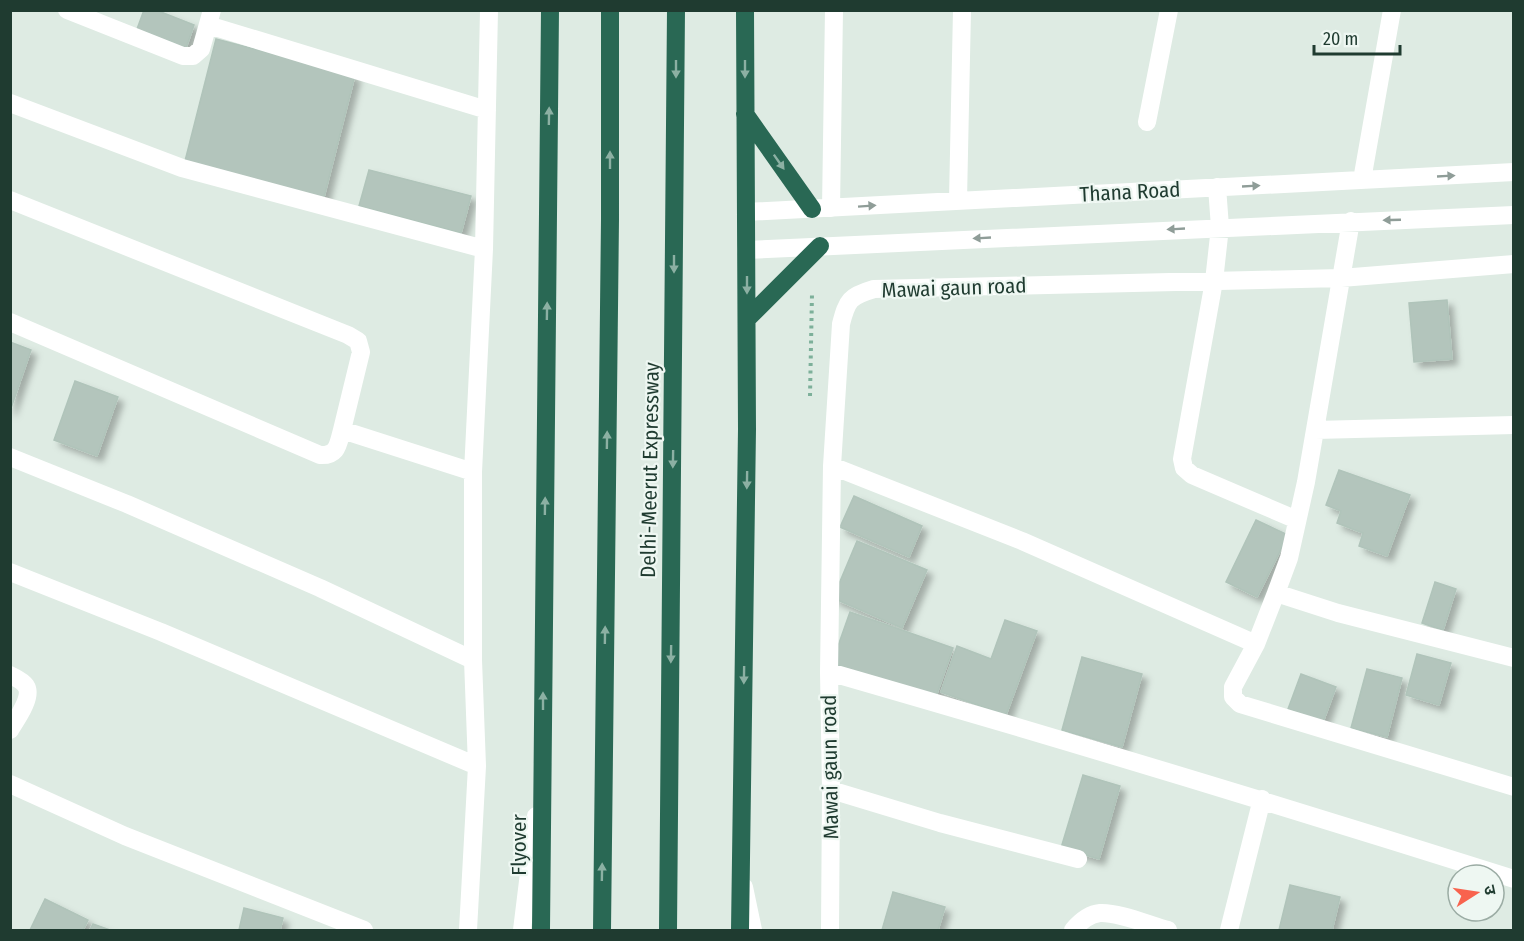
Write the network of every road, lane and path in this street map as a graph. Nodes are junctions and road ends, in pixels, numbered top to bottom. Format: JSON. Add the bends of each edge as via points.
{"nodes":[{"id":1,"x":67,"y":10,"type":"edge"},
{"id":2,"x":489,"y":10,"type":"edge"},
{"id":3,"x":550,"y":10,"type":"edge"},
{"id":4,"x":610,"y":10,"type":"edge"},
{"id":5,"x":676,"y":10,"type":"edge"},
{"id":6,"x":745,"y":10,"type":"edge"},
{"id":7,"x":834,"y":10,"type":"edge"},
{"id":8,"x":962,"y":10,"type":"edge"},
{"id":9,"x":1169,"y":10,"type":"edge"},
{"id":10,"x":1392,"y":10,"type":"edge"},
{"id":11,"x":210,"y":18,"type":"edge"},
{"id":12,"x":10,"y":103,"type":"edge"},
{"id":13,"x":486,"y":110,"type":"junction"},
{"id":14,"x":745,"y":114,"type":"junction"},
{"id":15,"x":1147,"y":122,"type":"dead end"},
{"id":16,"x":1514,"y":172,"type":"edge"},
{"id":17,"x":1362,"y":180,"type":"junction"},
{"id":18,"x":1217,"y":188,"type":"junction"},
{"id":19,"x":10,"y":200,"type":"edge"},
{"id":20,"x":958,"y":200,"type":"junction"},
{"id":21,"x":831,"y":208,"type":"junction"},
{"id":22,"x":813,"y":209,"type":"junction"},
{"id":23,"x":746,"y":212,"type":"junction"},
{"id":24,"x":1514,"y":215,"type":"edge"},
{"id":25,"x":1351,"y":221,"type":"junction"},
{"id":26,"x":1220,"y":227,"type":"junction"},
{"id":27,"x":820,"y":246,"type":"junction"},
{"id":28,"x":484,"y":249,"type":"junction"},
{"id":29,"x":746,"y":250,"type":"junction"},
{"id":30,"x":1514,"y":264,"type":"edge"},
{"id":31,"x":1341,"y":278,"type":"junction"},
{"id":32,"x":1214,"y":281,"type":"junction"},
{"id":33,"x":747,"y":319,"type":"junction"},
{"id":34,"x":10,"y":322,"type":"edge"},
{"id":35,"x":1514,"y":425,"type":"edge"},
{"id":36,"x":342,"y":430,"type":"junction"},
{"id":37,"x":1315,"y":430,"type":"junction"},
{"id":38,"x":10,"y":457,"type":"edge"},
{"id":39,"x":832,"y":466,"type":"junction"},
{"id":40,"x":473,"y":472,"type":"junction"},
{"id":41,"x":1298,"y":520,"type":"junction"},
{"id":42,"x":10,"y":572,"type":"edge"},
{"id":43,"x":1276,"y":593,"type":"junction"},
{"id":44,"x":1256,"y":644,"type":"junction"},
{"id":45,"x":1514,"y":658,"type":"edge"},
{"id":46,"x":473,"y":660,"type":"junction"},
{"id":47,"x":829,"y":672,"type":"junction"},
{"id":48,"x":10,"y":675,"type":"edge"},
{"id":49,"x":10,"y":730,"type":"edge"},
{"id":50,"x":542,"y":760,"type":"junction"},
{"id":51,"x":477,"y":766,"type":"junction"},
{"id":52,"x":10,"y":784,"type":"edge"},
{"id":53,"x":1514,"y":787,"type":"edge"},
{"id":54,"x":831,"y":790,"type":"junction"},
{"id":55,"x":1262,"y":799,"type":"junction"},
{"id":56,"x":1078,"y":859,"type":"dead end"},
{"id":57,"x":741,"y":873,"type":"junction"},
{"id":58,"x":1514,"y":879,"type":"edge"},
{"id":59,"x":364,"y":930,"type":"edge"},
{"id":60,"x":468,"y":930,"type":"edge"},
{"id":61,"x":522,"y":930,"type":"edge"},
{"id":62,"x":541,"y":930,"type":"edge"},
{"id":63,"x":602,"y":930,"type":"edge"},
{"id":64,"x":668,"y":930,"type":"edge"},
{"id":65,"x":740,"y":930,"type":"edge"},
{"id":66,"x":753,"y":930,"type":"edge"},
{"id":67,"x":830,"y":930,"type":"edge"},
{"id":68,"x":1073,"y":930,"type":"edge"},
{"id":69,"x":1168,"y":930,"type":"edge"},
{"id":70,"x":1228,"y":930,"type":"edge"}],
"edges":[{"from":1,"to":11,"type":"street","via":[[183,56],[193,56],[201,49]]},
{"from":2,"to":13,"type":"street"},
{"from":50,"to":3,"type":"highway","name":"Flyover","one_way":true},
{"from":63,"to":4,"type":"highway","name":"Delhi-Meerut Expressway","one_way":true},
{"from":5,"to":64,"type":"highway","name":"Delhi-Meerut Expressway","one_way":true},
{"from":6,"to":14,"type":"highway","one_way":true},
{"from":7,"to":21,"type":"street"},
{"from":8,"to":20,"type":"street"},
{"from":9,"to":15,"type":"street"},
{"from":10,"to":17,"type":"street"},
{"from":11,"to":13,"type":"street"},
{"from":12,"to":28,"type":"street","via":[[182,168]]},
{"from":13,"to":28,"type":"street"},
{"from":14,"to":22,"type":"highway","one_way":true},
{"from":14,"to":23,"type":"highway"},
{"from":17,"to":16,"type":"street","name":"Thana Road","one_way":true},
{"from":18,"to":17,"type":"street","name":"Thana Road","one_way":true},
{"from":18,"to":20,"type":"street","name":"Thana Road"},
{"from":18,"to":26,"type":"street"},
{"from":19,"to":36,"type":"street","via":[[358,341],[361,352]]},
{"from":21,"to":20,"type":"street","name":"Thana Road","one_way":true},
{"from":21,"to":22,"type":"street","name":"Thana Road"},
{"from":22,"to":23,"type":"street","name":"Thana Road"},
{"from":23,"to":29,"type":"highway"},
{"from":24,"to":25,"type":"street","name":"Thana Road","one_way":true},
{"from":25,"to":26,"type":"street","name":"Thana Road"},
{"from":25,"to":31,"type":"street"},
{"from":26,"to":27,"type":"street","name":"Thana Road","one_way":true},
{"from":26,"to":32,"type":"street"},
{"from":27,"to":29,"type":"street","name":"Thana Road"},
{"from":27,"to":33,"type":"highway"},
{"from":28,"to":40,"type":"street"},
{"from":29,"to":33,"type":"highway","one_way":true},
{"from":30,"to":31,"type":"street","name":"Mawai gaun road"},
{"from":31,"to":32,"type":"street","name":"Mawai gaun road"},
{"from":31,"to":37,"type":"street"},
{"from":32,"to":39,"type":"street","name":"Mawai gaun road","via":[[874,289],[857,294],[845,306],[841,324]]},
{"from":32,"to":41,"type":"street","via":[[1182,459],[1184,468],[1192,475]]},
{"from":33,"to":57,"type":"highway","one_way":true},
{"from":34,"to":36,"type":"street","via":[[320,455],[336,450]]},
{"from":35,"to":37,"type":"street"},
{"from":36,"to":40,"type":"street"},
{"from":37,"to":41,"type":"street"},
{"from":38,"to":46,"type":"street","via":[[320,588]]},
{"from":39,"to":44,"type":"street","via":[[1022,541]]},
{"from":39,"to":47,"type":"street","name":"Mawai gaun road"},
{"from":40,"to":46,"type":"street"},
{"from":41,"to":43,"type":"street"},
{"from":42,"to":51,"type":"street"},
{"from":43,"to":44,"type":"street"},
{"from":43,"to":45,"type":"street"},
{"from":44,"to":53,"type":"street","via":[[1233,687],[1233,697],[1240,704]]},
{"from":46,"to":51,"type":"street"},
{"from":47,"to":54,"type":"street","name":"Mawai gaun road"},
{"from":47,"to":55,"type":"street"},
{"from":48,"to":49,"type":"street","via":[[28,688],[28,697]]},
{"from":50,"to":61,"type":"street"},
{"from":50,"to":62,"type":"highway","name":"Flyover"},
{"from":51,"to":60,"type":"street"},
{"from":52,"to":59,"type":"street","via":[[125,836]]},
{"from":54,"to":56,"type":"street"},
{"from":54,"to":67,"type":"street","name":"Mawai gaun road"},
{"from":55,"to":58,"type":"street"},
{"from":55,"to":70,"type":"street"},
{"from":57,"to":65,"type":"highway"},
{"from":57,"to":66,"type":"street"},
{"from":68,"to":69,"type":"street","via":[[1079,922],[1097,913]]}]}
